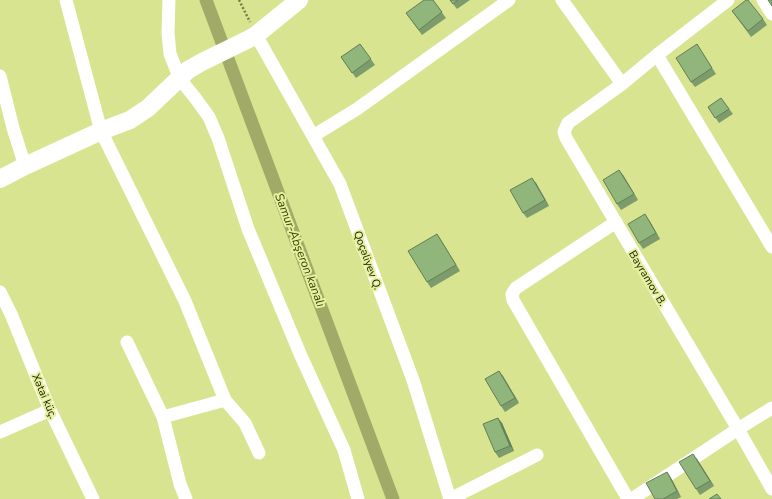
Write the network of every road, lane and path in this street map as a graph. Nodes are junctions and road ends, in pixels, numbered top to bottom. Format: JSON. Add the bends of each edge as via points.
{"nodes":[{"id":1,"x":66,"y":0,"type":"edge"},
{"id":2,"x":169,"y":0,"type":"edge"},
{"id":3,"x":239,"y":0,"type":"edge"},
{"id":4,"x":299,"y":0,"type":"edge"},
{"id":5,"x":509,"y":0,"type":"edge"},
{"id":6,"x":562,"y":0,"type":"edge"},
{"id":7,"x":728,"y":0,"type":"edge"},
{"id":8,"x":763,"y":0,"type":"edge"},
{"id":9,"x":772,"y":14,"type":"edge"},
{"id":10,"x":256,"y":35,"type":"junction"},
{"id":11,"x":657,"y":55,"type":"junction"},
{"id":12,"x":0,"y":76,"type":"edge"},
{"id":13,"x":180,"y":79,"type":"junction"},
{"id":14,"x":622,"y":84,"type":"junction"},
{"id":15,"x":101,"y":131,"type":"junction"},
{"id":16,"x":313,"y":136,"type":"junction"},
{"id":17,"x":25,"y":166,"type":"junction"},
{"id":18,"x":0,"y":179,"type":"edge"},
{"id":19,"x":616,"y":222,"type":"junction"},
{"id":20,"x":772,"y":247,"type":"edge"},
{"id":21,"x":0,"y":292,"type":"edge"},
{"id":22,"x":127,"y":342,"type":"dead end"},
{"id":23,"x":224,"y":400,"type":"junction"},
{"id":24,"x":772,"y":408,"type":"edge"},
{"id":25,"x":50,"y":410,"type":"junction"},
{"id":26,"x":163,"y":418,"type":"junction"},
{"id":27,"x":738,"y":430,"type":"junction"},
{"id":28,"x":0,"y":432,"type":"edge"},
{"id":29,"x":259,"y":453,"type":"dead end"},
{"id":30,"x":537,"y":456,"type":"dead end"},
{"id":31,"x":772,"y":489,"type":"edge"},
{"id":32,"x":92,"y":499,"type":"edge"},
{"id":33,"x":186,"y":499,"type":"edge"},
{"id":34,"x":358,"y":499,"type":"edge"},
{"id":35,"x":450,"y":499,"type":"edge"},
{"id":36,"x":628,"y":499,"type":"edge"},
{"id":37,"x":632,"y":499,"type":"edge"}],
"edges":[{"from":1,"to":15,"type":"street"},
{"from":2,"to":13,"type":"street","via":[[170,54]]},
{"from":3,"to":10,"type":"path"},
{"from":4,"to":10,"type":"street"},
{"from":5,"to":16,"type":"street","via":[[356,109]]},
{"from":6,"to":14,"type":"street"},
{"from":7,"to":11,"type":"street","name":"Bayramov B."},
{"from":8,"to":9,"type":"street"},
{"from":10,"to":13,"type":"street","via":[[188,70]]},
{"from":10,"to":16,"type":"street","name":"Qoçəliyev Q."},
{"from":11,"to":14,"type":"street","name":"Bayramov B."},
{"from":11,"to":20,"type":"street"},
{"from":12,"to":17,"type":"street"},
{"from":13,"to":15,"type":"street","via":[[148,108],[130,120]]},
{"from":13,"to":34,"type":"street","via":[[209,117],[218,138],[248,229],[344,450]]},
{"from":14,"to":19,"type":"street","name":"Bayramov B.","via":[[568,123],[564,132]]},
{"from":15,"to":17,"type":"street"},
{"from":15,"to":23,"type":"street","via":[[185,301]]},
{"from":16,"to":35,"type":"street","name":"Qoçəliyev Q.","via":[[343,191],[413,380]]},
{"from":17,"to":18,"type":"street"},
{"from":19,"to":27,"type":"street","name":"Bayramov B."},
{"from":19,"to":36,"type":"street","via":[[516,288],[512,294],[513,300]]},
{"from":21,"to":25,"type":"street","name":"Xətai küç."},
{"from":22,"to":26,"type":"street"},
{"from":23,"to":26,"type":"street"},
{"from":23,"to":29,"type":"street","via":[[245,423]]},
{"from":24,"to":27,"type":"street"},
{"from":25,"to":28,"type":"street"},
{"from":25,"to":32,"type":"street","name":"Xətai küç."},
{"from":26,"to":33,"type":"street"},
{"from":27,"to":31,"type":"street","name":"Bayramov B."},
{"from":27,"to":37,"type":"street"},
{"from":30,"to":35,"type":"street"}]}
